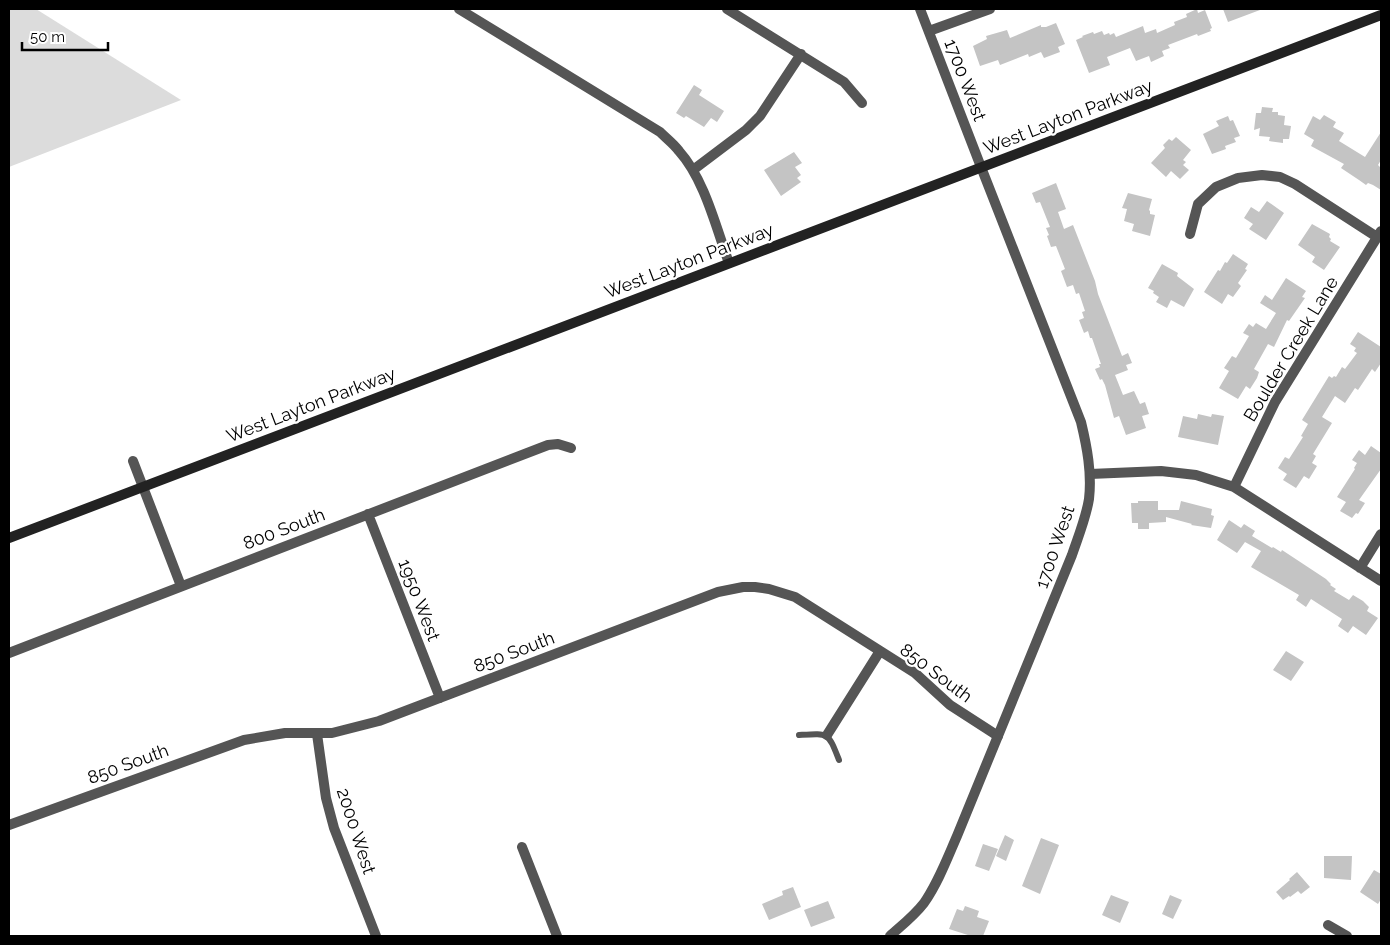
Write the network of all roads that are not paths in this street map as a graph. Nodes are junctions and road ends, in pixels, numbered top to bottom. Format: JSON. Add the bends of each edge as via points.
{"nodes":[{"id":1,"x":459,"y":9,"type":"edge"},
{"id":2,"x":727,"y":9,"type":"edge"},
{"id":3,"x":920,"y":9,"type":"edge"},
{"id":4,"x":990,"y":9,"type":"edge"},
{"id":5,"x":1381,"y":15,"type":"edge"},
{"id":6,"x":928,"y":31,"type":"junction"},
{"id":7,"x":801,"y":54,"type":"junction"},
{"id":8,"x":862,"y":103,"type":"dead end"},
{"id":9,"x":981,"y":168,"type":"junction"},
{"id":10,"x":693,"y":170,"type":"junction"},
{"id":11,"x":1190,"y":234,"type":"dead end"},
{"id":12,"x":1379,"y":234,"type":"edge"},
{"id":13,"x":729,"y":263,"type":"junction"},
{"id":14,"x":571,"y":448,"type":"dead end"},
{"id":15,"x":133,"y":461,"type":"dead end"},
{"id":16,"x":1090,"y":474,"type":"junction"},
{"id":17,"x":143,"y":486,"type":"junction"},
{"id":18,"x":1234,"y":487,"type":"junction"},
{"id":19,"x":368,"y":514,"type":"junction"},
{"id":20,"x":1381,"y":534,"type":"edge"},
{"id":21,"x":9,"y":538,"type":"edge"},
{"id":22,"x":1360,"y":568,"type":"junction"},
{"id":23,"x":1381,"y":581,"type":"edge"},
{"id":24,"x":181,"y":586,"type":"junction"},
{"id":25,"x":880,"y":651,"type":"junction"},
{"id":26,"x":9,"y":652,"type":"edge"},
{"id":27,"x":440,"y":698,"type":"junction"},
{"id":28,"x":316,"y":734,"type":"junction"},
{"id":29,"x":799,"y":735,"type":"dead end"},
{"id":30,"x":826,"y":735,"type":"junction"},
{"id":31,"x":998,"y":736,"type":"junction"},
{"id":32,"x":839,"y":760,"type":"dead end"},
{"id":33,"x":9,"y":826,"type":"edge"},
{"id":34,"x":522,"y":847,"type":"dead end"},
{"id":35,"x":1328,"y":925,"type":"dead end"},
{"id":36,"x":376,"y":936,"type":"edge"},
{"id":37,"x":557,"y":936,"type":"edge"},
{"id":38,"x":890,"y":936,"type":"edge"},
{"id":39,"x":1347,"y":936,"type":"edge"}],
"edges":[{"from":1,"to":10,"type":"street","via":[[660,132],[680,151]]},
{"from":2,"to":7,"type":"street"},
{"from":3,"to":6,"type":"street","name":"1700 West"},
{"from":4,"to":6,"type":"street"},
{"from":5,"to":9,"type":"main road","name":"West Layton Parkway"},
{"from":6,"to":9,"type":"street","name":"1700 West"},
{"from":7,"to":8,"type":"street","via":[[844,82]]},
{"from":7,"to":10,"type":"street","via":[[760,116]]},
{"from":9,"to":13,"type":"main road","name":"West Layton Parkway"},
{"from":9,"to":16,"type":"street","name":"1700 West","via":[[1081,422]]},
{"from":10,"to":13,"type":"street"},
{"from":11,"to":12,"type":"street","via":[[1198,204],[1216,187],[1238,178],[1262,175],[1280,177],[1295,184]]},
{"from":12,"to":18,"type":"street","name":"Boulder Creek Lane","via":[[1275,402]]},
{"from":13,"to":17,"type":"main road","name":"West Layton Parkway"},
{"from":14,"to":19,"type":"street","name":"800 South","via":[[548,445]]},
{"from":15,"to":17,"type":"street"},
{"from":16,"to":18,"type":"street","via":[[1161,471],[1196,475]]},
{"from":16,"to":31,"type":"street","name":"1700 West","via":[[1089,499],[1075,546]]},
{"from":17,"to":21,"type":"main road","name":"West Layton Parkway"},
{"from":17,"to":24,"type":"street"},
{"from":18,"to":22,"type":"street"},
{"from":19,"to":24,"type":"street","name":"800 South"},
{"from":19,"to":27,"type":"street","name":"1950 West"},
{"from":20,"to":22,"type":"street"},
{"from":22,"to":23,"type":"street"},
{"from":24,"to":26,"type":"street","name":"800 South"},
{"from":25,"to":27,"type":"street","name":"850 South","via":[[796,597],[769,589],[742,587],[718,592]]},
{"from":25,"to":30,"type":"street"},
{"from":25,"to":31,"type":"street","name":"850 South","via":[[914,673],[950,705]]},
{"from":27,"to":28,"type":"street","name":"850 South","via":[[362,727]]},
{"from":28,"to":33,"type":"street","name":"850 South","via":[[286,733],[244,740]]},
{"from":28,"to":36,"type":"street","name":"2000 West","via":[[334,828]]},
{"from":29,"to":30,"type":"lane"},
{"from":30,"to":32,"type":"lane"},
{"from":31,"to":38,"type":"street","name":"1700 West","via":[[937,880],[923,904]]},
{"from":34,"to":37,"type":"street"},
{"from":35,"to":39,"type":"street"}]}
